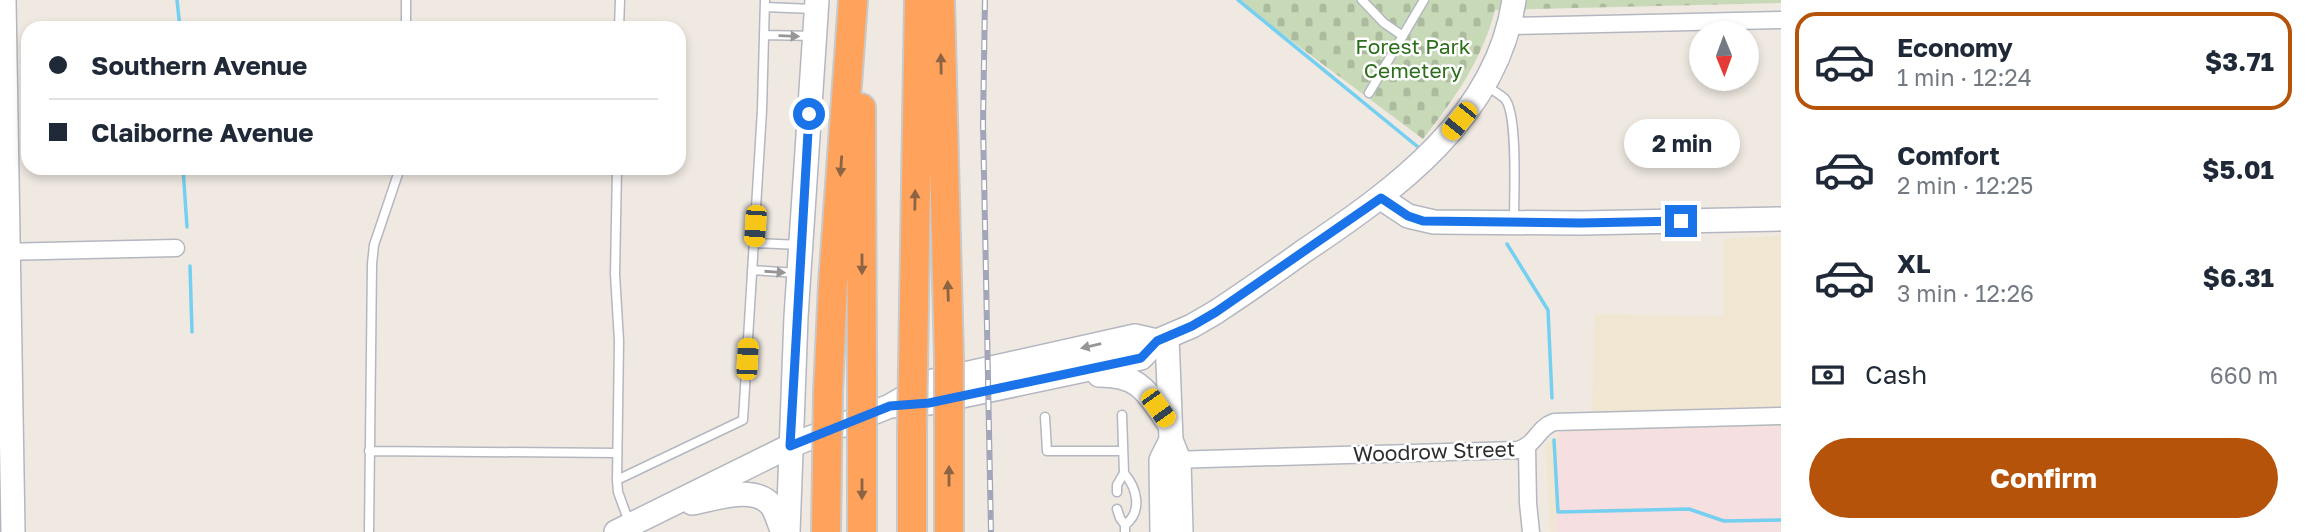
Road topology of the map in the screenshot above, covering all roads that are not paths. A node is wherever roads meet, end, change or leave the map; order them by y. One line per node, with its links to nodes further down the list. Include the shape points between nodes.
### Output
1 (406, 0): 14 (lane)
2 (620, 0): 15 (lane)
3 (853, 0): 57 (highway, one-way to 57, bridge, via 833,284)
4 (862, 0): 58 (highway, one-way to 58, bridge)
5 (919, 0): 59 (highway, one-way to 5, bridge)
6 (940, 0): 60 (highway, one-way to 6, bridge, via 950,359)
7 (1362, 0): 19 (lane)
8 (1424, 0): 19 (lane)
9 (1514, 0): 16 (street)
10 (765, 4): 11 (lane); 17 (lane)
11 (816, 5): 18 (street)
12 (3, 15): 30 (street)
13 (1781, 20): 16 (street)
14 (406, 21)
15 (619, 21)
16 (1509, 26): 20 (street)
17 (764, 35): 18 (lane, one-way to 18); 27 (lane)
18 (814, 36): 28 (street)
19 (1403, 36): 21 (lane)
20 (1484, 84): 24 (street, via 1432,153); 26 (lane, via 1505,99 1510,110)
21 (1369, 93)
22 (398, 175): 43 (lane, via 374,246)
23 (617, 175): 44 (lane)
24 (1381, 198): 26 (street, via 1423,221); 33 (street, via 1216,312)
25 (1781, 219): 26 (street)
26 (1514, 222)
27 (754, 243): 28 (lane); 31 (lane)
28 (800, 245): 32 (street)
29 (176, 248): 30 (street)
30 (4, 252): 47 (street)
31 (752, 270): 32 (lane, one-way to 32); 46 (lane, via 743,420)
32 (798, 273): 39 (street)
33 (1162, 339): 34 (street, via 1141,358); 35 (street, one-way to 35, via 1135,336 933,381); 40 (street)
34 (1068, 374): 35 (street, via 929,403); 40 (street, via 1133,380 1146,392)
35 (890, 406): 39 (street)
36 (1122, 415): 42 (lane)
37 (1045, 416): 42 (lane, via 1047,451)
38 (1781, 416): 41 (street, Woodrow Street, via 1554,422 1543,427)
39 (790, 446): 49 (street); 56 (street)
40 (1170, 446): 41 (street, Woodrow Street); 61 (street); 62 (street)
41 (1527, 447): 63 (street)
42 (1123, 450): 45 (lane)
43 (369, 451): 44 (lane); 54 (lane)
44 (617, 453): 46 (lane)
45 (1124, 473): 48 (lane); 52 (lane, via 1136,493 1136,510)
46 (617, 481): 51 (lane)
47 (6, 483): 53 (street)
48 (1117, 492)
49 (668, 506): 51 (street); 55 (street, via 760,496 772,507)
50 (1117, 509): 52 (lane)
51 (623, 529)
52 (1125, 529)
53 (13, 532)
54 (369, 532)
55 (783, 532)
56 (788, 532)
57 (826, 532)
58 (862, 532)
59 (912, 532)
60 (949, 532)
61 (1162, 532)
62 (1181, 532)
63 (1531, 532)

